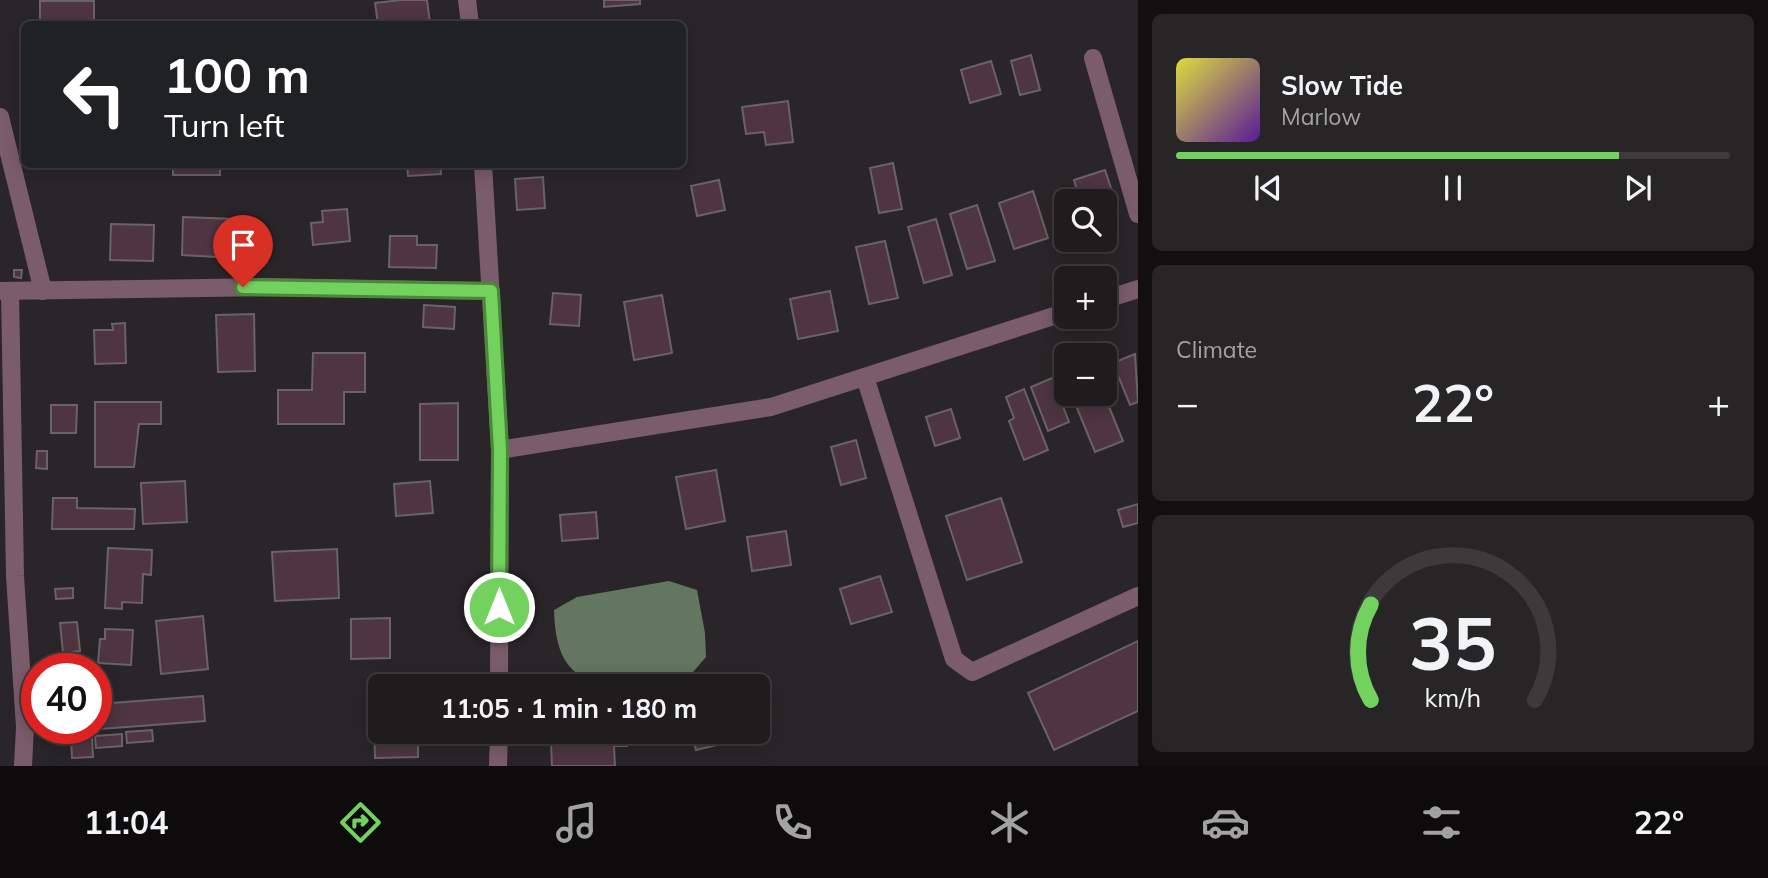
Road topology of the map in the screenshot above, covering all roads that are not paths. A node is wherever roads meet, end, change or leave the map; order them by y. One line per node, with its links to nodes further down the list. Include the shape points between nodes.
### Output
1 (467, 0): 2 (street)
2 (470, 21)
3 (1093, 58): 6 (street)
4 (0, 117): 9 (street)
5 (483, 168): 10 (street)
6 (1138, 214)
7 (1138, 289): 11 (street)
8 (5, 291): 9 (street); 18 (street)
9 (43, 291): 10 (street, via 267,286)
10 (491, 291): 14 (street)
11 (1117, 296)
12 (1054, 316): 13 (street)
13 (865, 377): 14 (street, via 771,407); 15 (street, via 954,659 972,673)
14 (500, 450): 16 (street)
15 (1138, 596)
16 (499, 674)
17 (499, 744): 19 (street)
18 (23, 766)
19 (498, 766)

